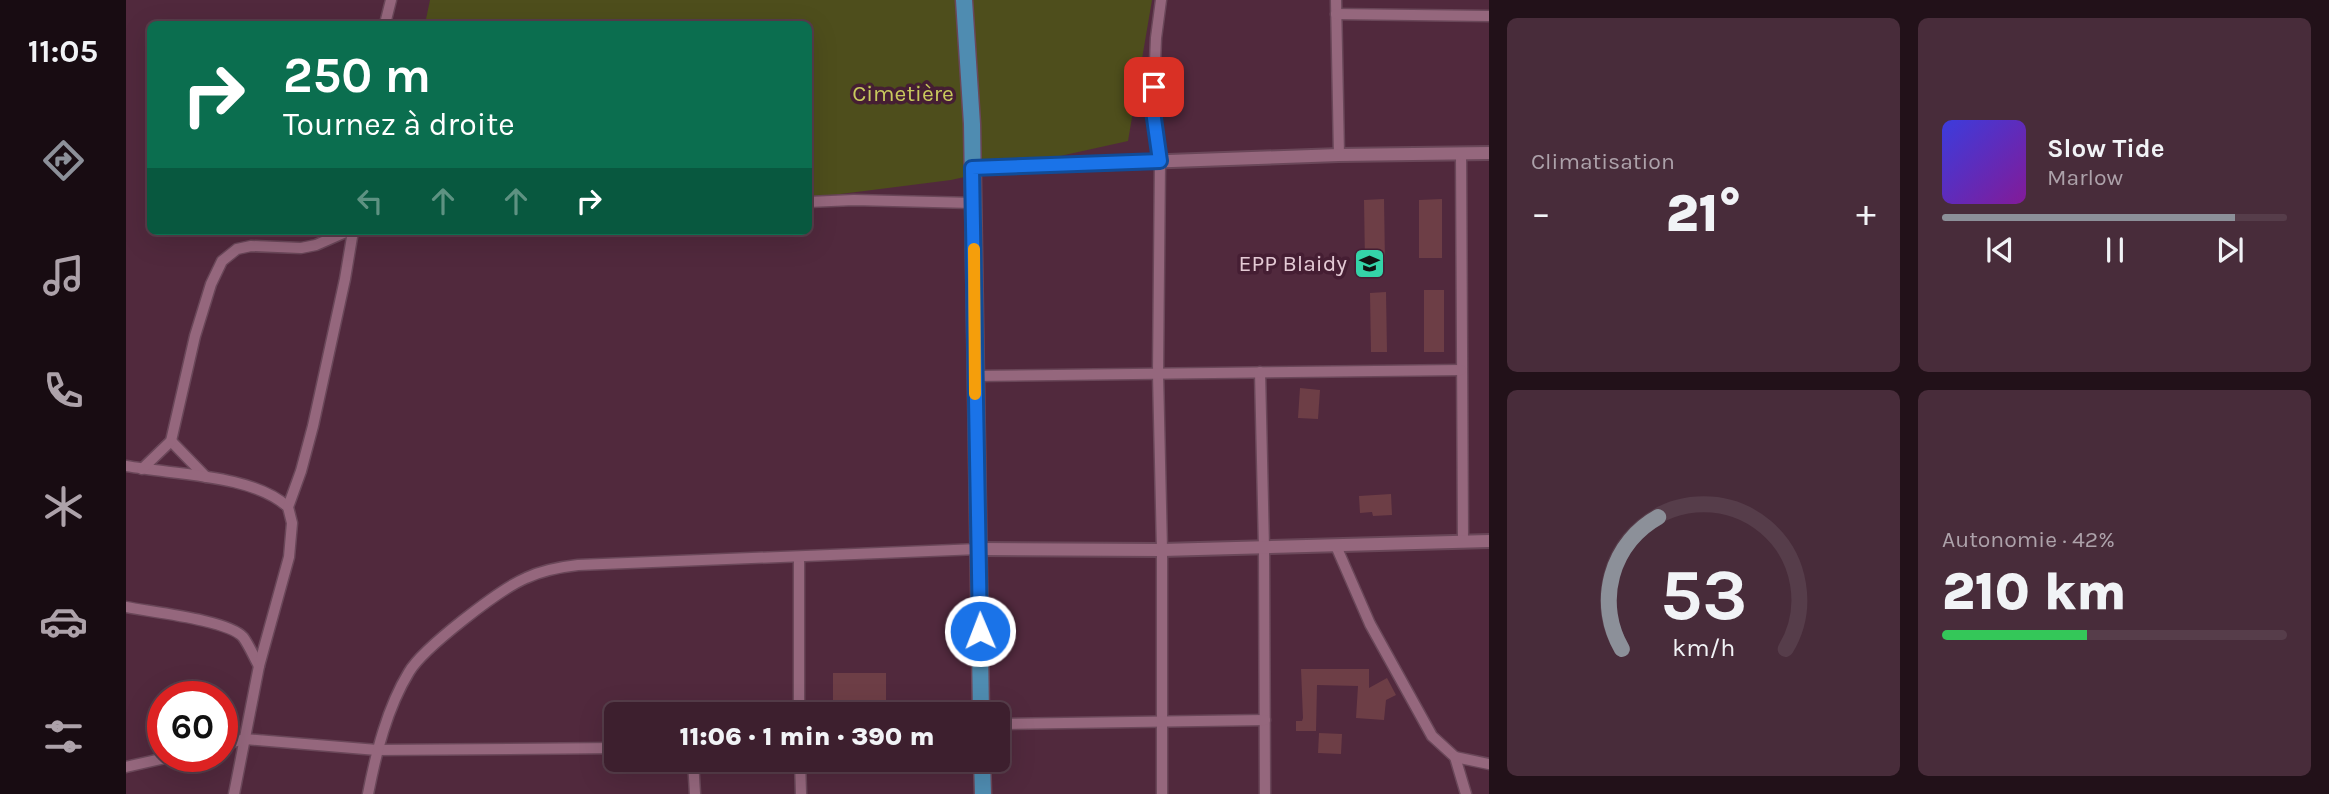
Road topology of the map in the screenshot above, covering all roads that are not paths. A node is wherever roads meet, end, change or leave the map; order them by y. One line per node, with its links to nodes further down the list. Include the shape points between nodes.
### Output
1 (391, 0): 7 (street)
2 (964, 0): 12 (main road)
3 (1161, 0): 11 (street, via 1153,111)
4 (1336, 0): 5 (street)
5 (1336, 14): 6 (street); 10 (street)
6 (1489, 16)
7 (386, 21)
8 (1461, 153): 9 (street); 10 (street); 17 (street)
9 (1489, 153)
10 (1339, 155): 11 (street)
11 (1160, 161): 12 (street); 19 (street)
12 (972, 168): 14 (main road)
13 (812, 202): 14 (street)
14 (974, 203): 20 (main road)
15 (340, 235): 21 (street, via 301,248 244,247 231,251 222,261 195,336)
16 (350, 235): 25 (street, via 345,279 313,426)
17 (1461, 370): 18 (street); 26 (street)
18 (1259, 372): 19 (street); 29 (street)
19 (1158, 374): 20 (street); 31 (street)
20 (975, 376): 30 (main road)
21 (171, 441): 23 (street); 24 (street)
22 (126, 466): 23 (street)
23 (142, 469): 24 (street)
24 (206, 477): 25 (street, via 259,489)
25 (289, 507): 34 (street, via 289,558)
26 (1463, 541): 27 (street); 28 (street)
27 (1489, 541)
28 (1336, 546): 29 (street); 44 (street, via 1370,624 1432,736)
29 (1264, 548): 31 (street); 37 (street)
30 (979, 549): 31 (street); 32 (street); 36 (main road)
31 (1162, 550): 38 (street)
32 (799, 557): 35 (street); 43 (street, via 578,565 524,579 499,593 414,663)
33 (126, 607): 34 (street, via 234,631 243,637)
34 (259, 666): 40 (street)
35 (799, 702)
36 (981, 702)
37 (1265, 720): 38 (street); 57 (street)
38 (1162, 722): 39 (street); 56 (street)
39 (1010, 724)
40 (245, 739): 41 (street); 43 (street); 51 (street)
41 (238, 741)
42 (604, 748): 43 (street)
43 (377, 750): 52 (street)
44 (1455, 757): 46 (street); 58 (street)
45 (147, 762): 47 (street)
46 (1489, 764)
47 (126, 767)
48 (694, 772): 53 (street)
49 (800, 772): 54 (street)
50 (982, 772): 55 (main road)
51 (234, 794)
52 (368, 794)
53 (695, 794)
54 (801, 794)
55 (983, 794)
56 (1162, 794)
57 (1265, 794)
58 (1466, 794)

